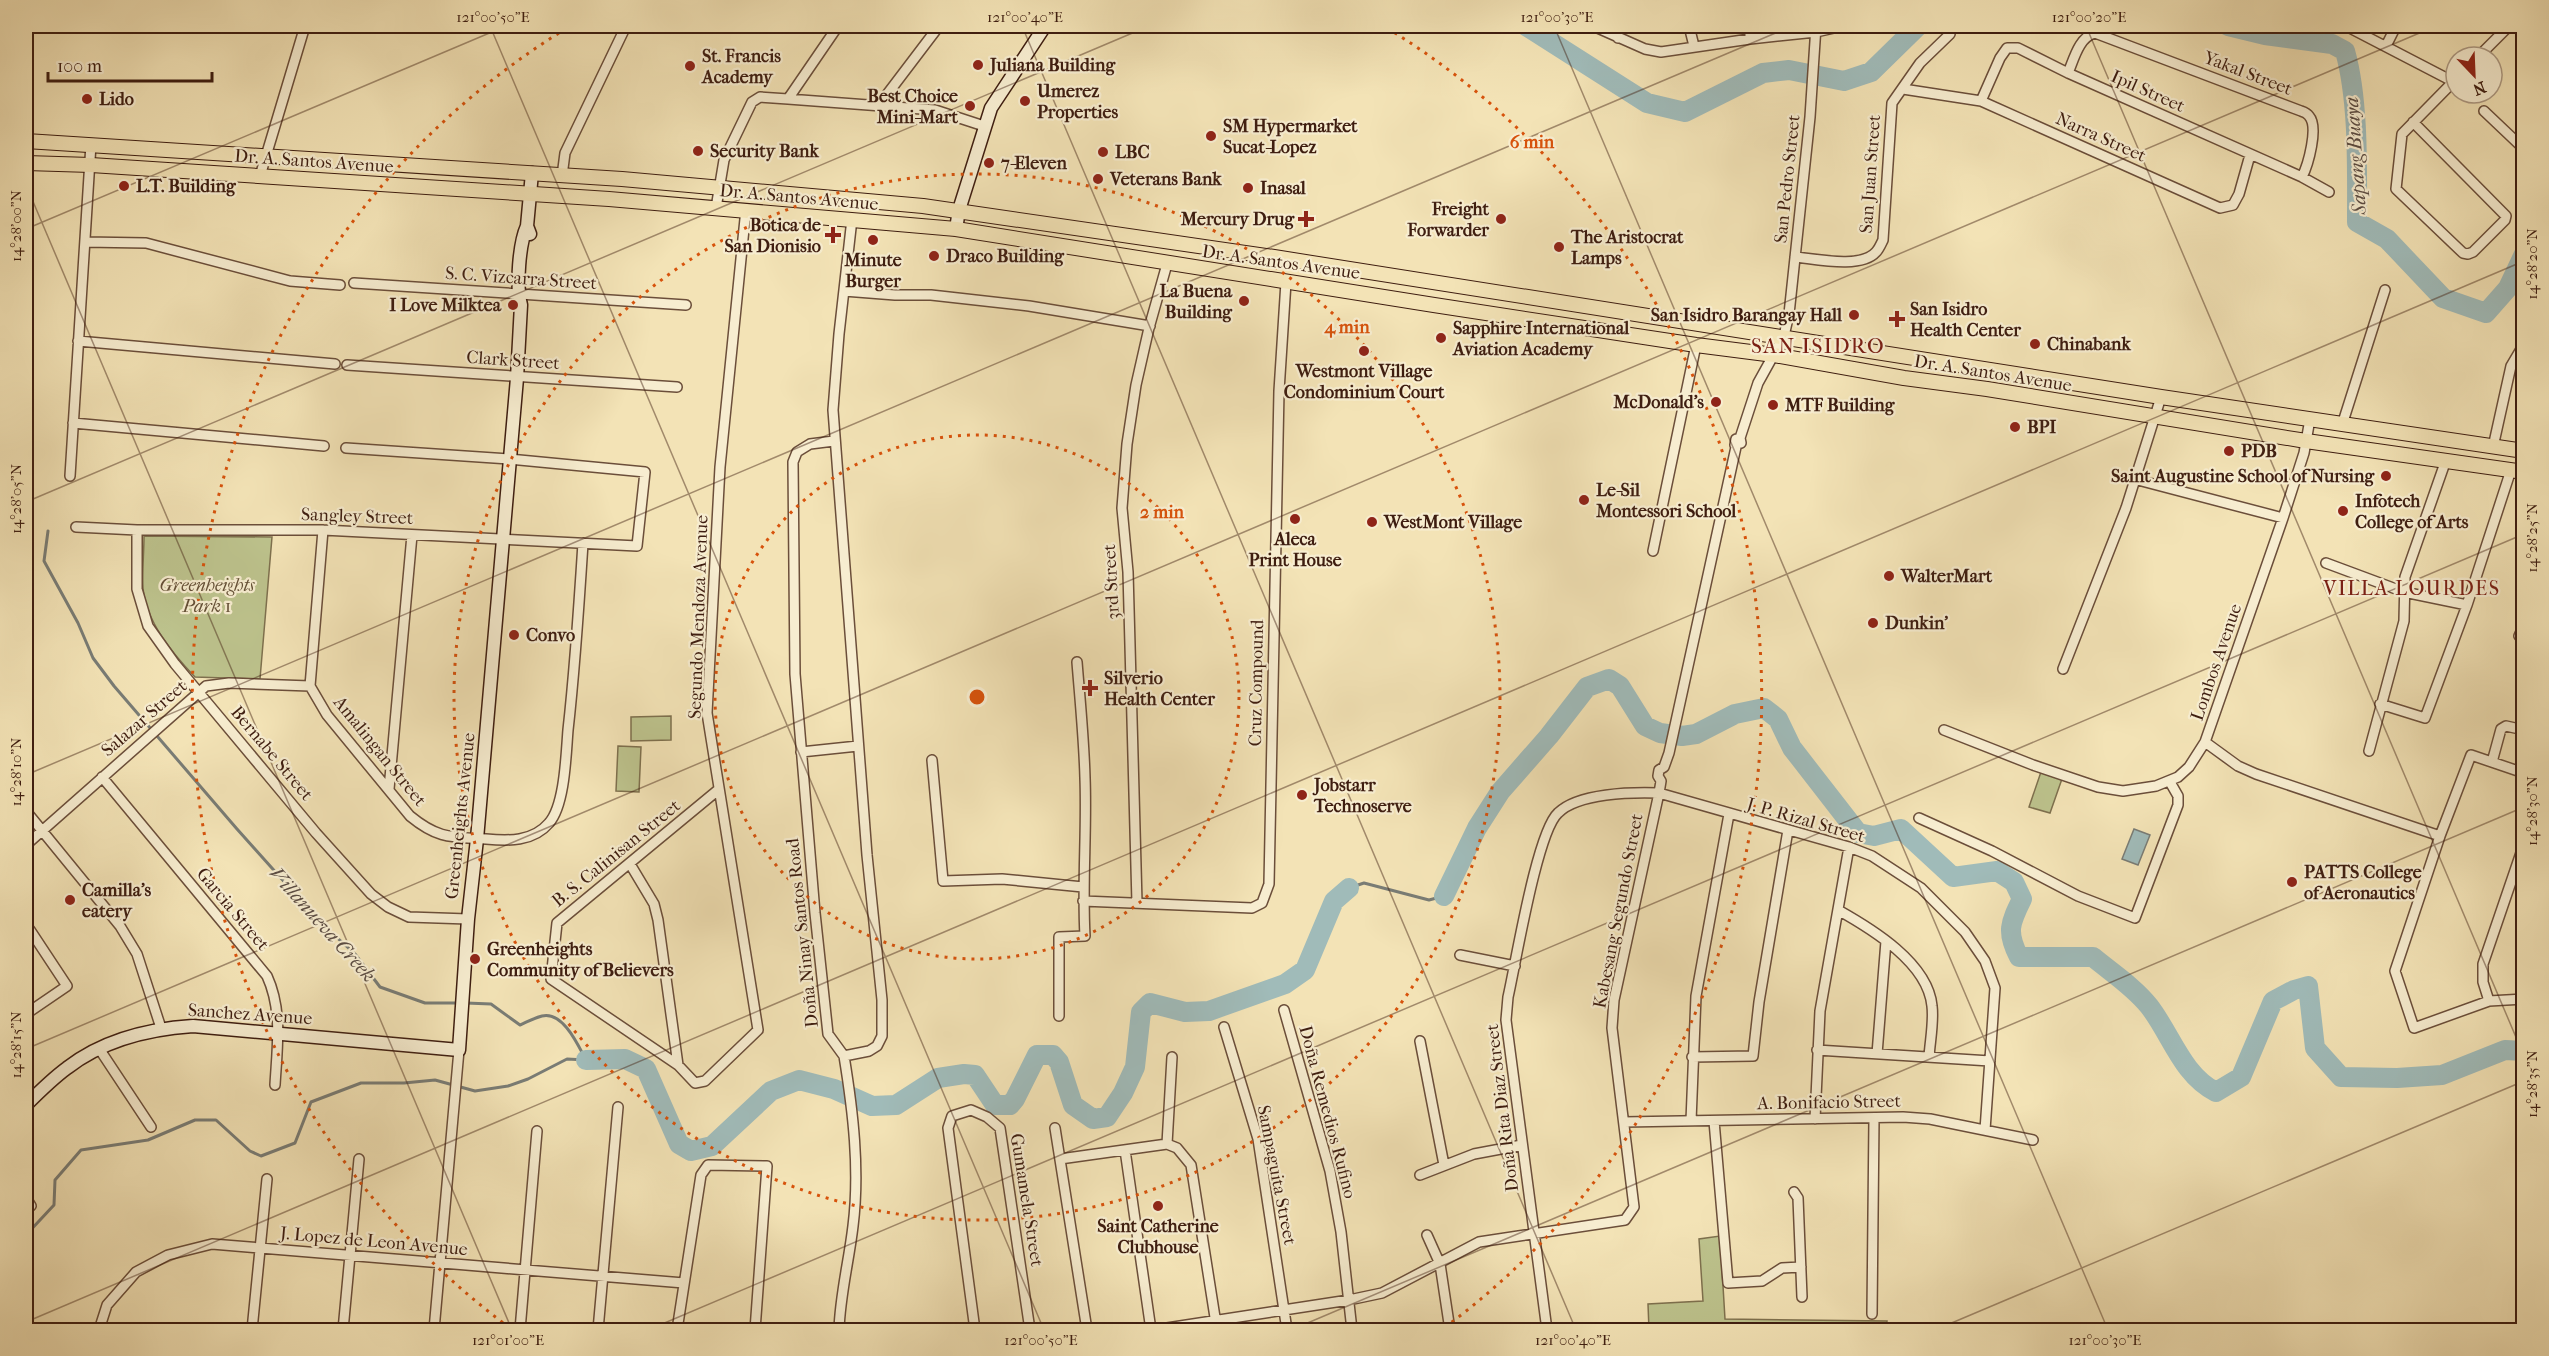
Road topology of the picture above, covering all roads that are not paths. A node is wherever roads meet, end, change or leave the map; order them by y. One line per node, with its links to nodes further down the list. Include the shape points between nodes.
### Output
1 (305, 26): 34 (street)
2 (626, 26): 40 (street, via 565,153)
3 (837, 26): 25 (street)
4 (939, 26): 27 (street)
5 (1045, 26): 30 (street, via 1004,85)
6 (1593, 26): 16 (street)
7 (1618, 26): 16 (street)
8 (1689, 26): 19 (street)
9 (1750, 26): 17 (street)
10 (1843, 26): 14 (street)
11 (2346, 26): 20 (street)
12 (2396, 26): 20 (street)
13 (2509, 26): 18 (street)
14 (1816, 29): 17 (street); 52 (street, San Pedro Street)
15 (1950, 34): 23 (street, San Juan Street, via 1920,63)
16 (1618, 38): 19 (street, via 1661,52)
17 (1750, 39): 19 (street)
18 (2490, 45)
19 (1694, 46)
20 (2386, 46): 22 (street)
21 (2068, 73): 26 (street, Ipil Street, via 2018,48 2007,48); 35 (street, Ipil Street); 41 (street, Yakal Street, via 2082,40 2095,33 2301,111 2310,116 2313,126 2309,162)
22 (2444, 75)
23 (1903, 89): 26 (street, Narra Street); 52 (street, San Juan Street, via 1892,103 1883,240 1875,254 1845,262)
24 (2444, 92): 29 (street)
25 (788, 99): 27 (street); 42 (street, via 760,97 752,102 727,152)
26 (1981, 101): 35 (street, Narra Street, via 2220,208 2233,205)
27 (879, 105): 30 (street, via 935,110)
28 (2484, 111): 33 (street)
29 (2413, 122): 29 (street, via 2506,216 2473,252 2463,253 2396,189 2402,134)
30 (984, 126): 47 (street)
31 (26, 141): 32 (main road, Dr. A. Santos Avenue)
32 (91, 144): 34 (main road, Dr. A. Santos Avenue); 37 (street)
33 (2523, 149)
34 (266, 155): 38 (main road, Dr. A. Santos Avenue); 39 (street)
35 (2250, 155): 41 (street, Ipil Street)
36 (26, 163): 37 (main road, Dr. A. Santos Avenue)
37 (91, 165): 39 (main road, Dr. A. Santos Avenue); 50 (street)
38 (532, 173): 40 (main road, Dr. A. Santos Avenue); 44 (street, Greenheights Avenue)
39 (260, 176): 44 (main road, Dr. A. Santos Avenue)
40 (562, 176): 42 (main road, Dr. A. Santos Avenue)
41 (2302, 177): 43 (street, Ipil Street)
42 (719, 187): 45 (street); 47 (main road, Dr. A. Santos Avenue)
43 (2329, 192)
44 (531, 194): 45 (main road, Dr. A. Santos Avenue); 60 (street, Greenheights Avenue, via 527,226 531,237)
45 (716, 208): 46 (main road, Dr. A. Santos Avenue)
46 (746, 209): 48 (main road, Dr. A. Santos Avenue); 118 (street, Segundo Mendoza Avenue, via 720,467 708,713)
47 (959, 210): 49 (street); 51 (main road, Dr. A. Santos Avenue)
48 (852, 219): 49 (main road, Dr. A. Santos Avenue); 59 (street)
49 (956, 228): 53 (main road, Dr. A. Santos Avenue)
50 (85, 242): 57 (street, via 146,243 290,281); 64 (street)
51 (1274, 257): 54 (main road); 63 (main road, Dr. A. Santos Avenue)
52 (1795, 257): 63 (street, San Pedro Street)
53 (1167, 264): 54 (main road, Dr. A. Santos Avenue); 62 (street, 3rd Street)
54 (1271, 278): 55 (main road, Dr. A. Santos Avenue)
55 (1286, 282): 66 (main road, Dr. A. Santos Avenue); 133 (street, Cruz Compound, via 1279,391 1269,884 1262,903 1252,908)
56 (354, 283): 60 (street, S. C. Vizcarra Street)
57 (340, 285)
58 (2385, 290): 76 (street)
59 (844, 291): 62 (street, via 931,295 1029,306); 77 (street, via 833,410)
60 (522, 298): 61 (street, S. C. Vizcarra Street); 70 (street, Greenheights Avenue)
61 (686, 305)
62 (1150, 326): 133 (street, 3rd Street, via 1126,444 1122,508 1128,572)
63 (1784, 336): 67 (street, Kabesang Segundo Street); 72 (main road, Dr. A. Santos Avenue)
64 (78, 341): 68 (street); 75 (street)
65 (2523, 344): 80 (street, via 2511,366)
66 (1696, 345): 67 (main road, Dr. A. Santos Avenue); 95 (street)
67 (1774, 355): 73 (main road, Dr. A. Santos Avenue); 119 (street, Kabesang Segundo Street, via 1758,383 1738,442 1669,753 1659,770)
68 (335, 364)
69 (347, 365): 70 (street, Clark Street)
70 (517, 378): 71 (street, Clark Street); 83 (street, Greenheights Avenue)
71 (677, 387)
72 (2161, 397): 73 (street); 74 (main road, Dr. A. Santos Avenue)
73 (2156, 417): 78 (main road, Dr. A. Santos Avenue); 87 (street)
74 (2310, 419): 76 (main road, Dr. A. Santos Avenue); 78 (street, Lombos Avenue)
75 (73, 423): 79 (street); 86 (street)
76 (2342, 424): 80 (main road, Dr. A. Santos Avenue)
77 (834, 441): 109 (street); 111 (street, Doña Ninay Santos Road, via 810,444 797,452 794,462 795,674)
78 (2306, 441): 84 (main road, Dr. A. Santos Avenue); 88 (street, Lombos Avenue)
79 (324, 446)
80 (2493, 447): 82 (main road, Dr. A. Santos Avenue)
81 (346, 448): 83 (street)
82 (2523, 451)
83 (509, 459): 93 (street, Greenheights Avenue); 94 (street, Sangley Street, via 645,472 637,546)
84 (2446, 460): 85 (main road, Dr. A. Santos Avenue); 97 (street, via 2405,578)
85 (2517, 471): 98 (street)
86 (70, 476)
87 (2134, 479): 88 (street); 102 (street)
88 (2283, 518): 108 (street, Lombos Avenue)
89 (76, 527): 90 (street, Sangley Street)
90 (137, 530): 91 (street, Sangley Street); 104 (street, Bernabe Street, via 137,590 141,608 148,626)
91 (323, 530): 92 (street, Sangley Street); 103 (street)
92 (412, 535): 93 (street, Sangley Street); 117 (street)
93 (503, 539): 94 (street, Sangley Street); 126 (street, Greenheights Avenue)
94 (583, 543): 126 (street, Amalingan Street, via 562,791 550,822 536,834 516,841)
95 (1653, 551)
96 (2326, 563): 97 (street)
97 (2404, 592): 98 (street); 105 (street, via 2404,621)
98 (2467, 605): 105 (street, via 2425,718)
99 (2523, 625): 100 (street)
100 (2519, 636)
101 (1077, 662): 131 (street, via 1085,778)
102 (2063, 669)
103 (310, 686): 104 (street, Salazar Street, via 229,682 210,685); 117 (street, Amalingan Street, via 327,715)
104 (199, 692): 115 (street, Salazar Street); 135 (street, Bernabe Street, via 371,894 409,917)
105 (2380, 704): 110 (street)
106 (1944, 730): 116 (street, via 2098,787 2123,791)
107 (2523, 730): 113 (street, via 2506,726 2501,729)
108 (2205, 742): 116 (street, via 2189,767); 125 (street, Lombos Avenue, via 2256,774)
109 (858, 746): 111 (street); 153 (street, via 882,1036 870,1051)
110 (2368, 751)
111 (801, 752): 153 (street, Doña Ninay Santos Road, via 828,1034)
112 (932, 760): 131 (street, via 943,881 1002,879)
113 (2492, 762): 114 (street); 125 (street, via 2471,755)
114 (2523, 773)
115 (102, 777): 124 (street, Salazar Street); 147 (street, Garcia Street, via 267,976 276,995)
116 (2170, 782): 122 (street, via 2178,804 2135,918 2078,896)
117 (389, 789): 126 (street, Amalingan Street, via 410,816 438,836)
118 (718, 790): 130 (street, B. S. Calinisan Street); 158 (street, Segundo Mendoza Avenue, via 758,1030 705,1081 694,1083)
119 (1659, 793): 121 (street, J. P. Rizal Street); 139 (street, Doña Rita Diaz Street, via 1633,792 1595,798 1558,812 1543,837); 166 (street, Kabesang Segundo Street, via 1614,1000 1613,1047)
120 (26, 811): 124 (street)
121 (1729, 814): 123 (street, J. P. Rizal Street); 155 (street, via 1696,996)
122 (1919, 818)
123 (1788, 830): 129 (street, J. P. Rizal Street); 155 (street, via 1753,1056)
124 (41, 832): 128 (street, Salazar Street); 145 (street, via 120,926 137,954)
125 (2440, 836): 141 (street, via 2395,971 2414,1028)
126 (477, 839): 135 (street, Greenheights Avenue)
127 (2523, 844): 141 (street, via 2483,964)
128 (26, 845)
129 (1849, 847): 134 (street); 157 (street, J. P. Rizal Street, via 1872,856 1921,888 1965,932 1985,961 1995,988)
130 (630, 864): 158 (street, via 654,904 658,920); 158 (street, B. S. Calinisan Street, via 557,923 551,979)
131 (1083, 887): 132 (street)
132 (1083, 901): 133 (street, Cruz Compound); 144 (street, via 1085,936 1059,937)
133 (1137, 903)
134 (1838, 910): 137 (street); 151 (street)
135 (468, 919): 150 (street, Greenheights Avenue)
136 (26, 934): 143 (street, via 30,930 67,986)
137 (1886, 941): 152 (street); 156 (street, via 1926,983 1932,1006)
138 (1460, 955): 139 (street)
139 (1515, 966): 173 (street, Doña Rita Diaz Street, via 1506,1020)
140 (2523, 999): 141 (street)
141 (2489, 1001)
142 (1284, 1010): 192 (street, Doña Remedios Rufino, via 1330,1170)
143 (26, 1014)
144 (1059, 1016)
145 (161, 1028): 147 (street, Sanchez Avenue, via 192,1026); 149 (street, Sanchez Avenue, via 127,1036)
146 (1224, 1028): 193 (street, Sampaguita Street, via 1258,1139)
147 (278, 1034): 150 (street, Sanchez Avenue); 159 (street, Garcia Street)
148 (1420, 1041): 177 (street)
149 (100, 1050): 160 (street, Sanchez Avenue, via 66,1068); 167 (street)
150 (459, 1050): 185 (street, Greenheights Avenue)
151 (1817, 1050): 152 (street); 163 (street)
152 (1877, 1054): 156 (street)
153 (844, 1056): 204 (street, via 852,1100 853,1224)
154 (1172, 1057): 172 (street)
155 (1692, 1057): 164 (street)
156 (1929, 1057): 157 (street)
157 (1990, 1061): 169 (street, J. P. Rizal Street)
158 (678, 1065)
159 (275, 1085)
160 (26, 1105)
161 (618, 1107): 189 (street)
162 (1874, 1118): 163 (street, A. Bonifacio Street); 169 (street, A. Bonifacio Street, via 1930,1119); 194 (street)
163 (1815, 1119): 165 (street, A. Bonifacio Street)
164 (1691, 1121): 165 (street, A. Bonifacio Street); 166 (street, A. Bonifacio Street)
165 (1714, 1121): 187 (street, via 1728,1283 1762,1281 1782,1268)
166 (1624, 1122): 181 (street, Kabesang Segundo Street, via 1634,1207 1631,1215 1625,1220)
167 (151, 1127)
168 (1055, 1128): 176 (street)
169 (1985, 1130): 171 (street, A. Bonifacio Street)
170 (537, 1131): 188 (street)
171 (2033, 1140)
172 (1167, 1144): 174 (street); 195 (street, via 1177,1148 1191,1165)
173 (1522, 1145): 177 (street, via 1474,1154); 181 (street, Doña Rita Diaz Street)
174 (1125, 1150): 176 (street); 208 (street)
175 (359, 1159): 184 (street)
176 (1060, 1159): 207 (street)
177 (1444, 1165): 178 (street)
178 (1420, 1175)
179 (267, 1179): 183 (street)
180 (1794, 1192): 187 (street, via 1798,1198)
181 (1534, 1234): 186 (street, Kabesang Segundo Street, via 1479,1242); 212 (street, Doña Rita Diaz Street)
182 (1427, 1235): 186 (street)
183 (259, 1247): 184 (street, J. Lopez de Leon Avenue); 196 (street, J. Lopez de Leon Avenue, via 212,1244 168,1255 136,1272 106,1305); 197 (street)
184 (349, 1256): 185 (street, J. Lopez de Leon Avenue); 198 (street)
185 (440, 1263): 188 (street, J. Lopez de Leon Avenue); 199 (street, Greenheights Avenue)
186 (1440, 1264): 192 (street, via 1382,1293); 211 (street)
187 (1801, 1267): 191 (street)
188 (525, 1271): 189 (street, J. Lopez de Leon Avenue); 200 (street)
189 (603, 1276): 190 (street, J. Lopez de Leon Avenue); 201 (street)
190 (684, 1283): 202 (street); 203 (street, via 700,1175 708,1165 767,1166)
191 (1802, 1297)
192 (1349, 1300): 193 (street); 210 (street, Doña Remedios Rufino)
193 (1284, 1310): 195 (street, via 1236,1317); 209 (street, Sampaguita Street)
194 (1872, 1314)
195 (1217, 1325): 208 (street)
196 (99, 1330)
197 (252, 1330)
198 (343, 1330)
199 (434, 1330)
200 (520, 1330)
201 (598, 1330)
202 (677, 1330)
203 (755, 1330)
204 (839, 1330)
205 (975, 1330): 206 (street, Gumamela Street, via 948,1128 952,1116 971,1110 1000,1128)
206 (1030, 1330)
207 (1087, 1330)
208 (1152, 1330)
209 (1287, 1330)
210 (1352, 1330)
211 (1450, 1330)
212 (1547, 1330)

